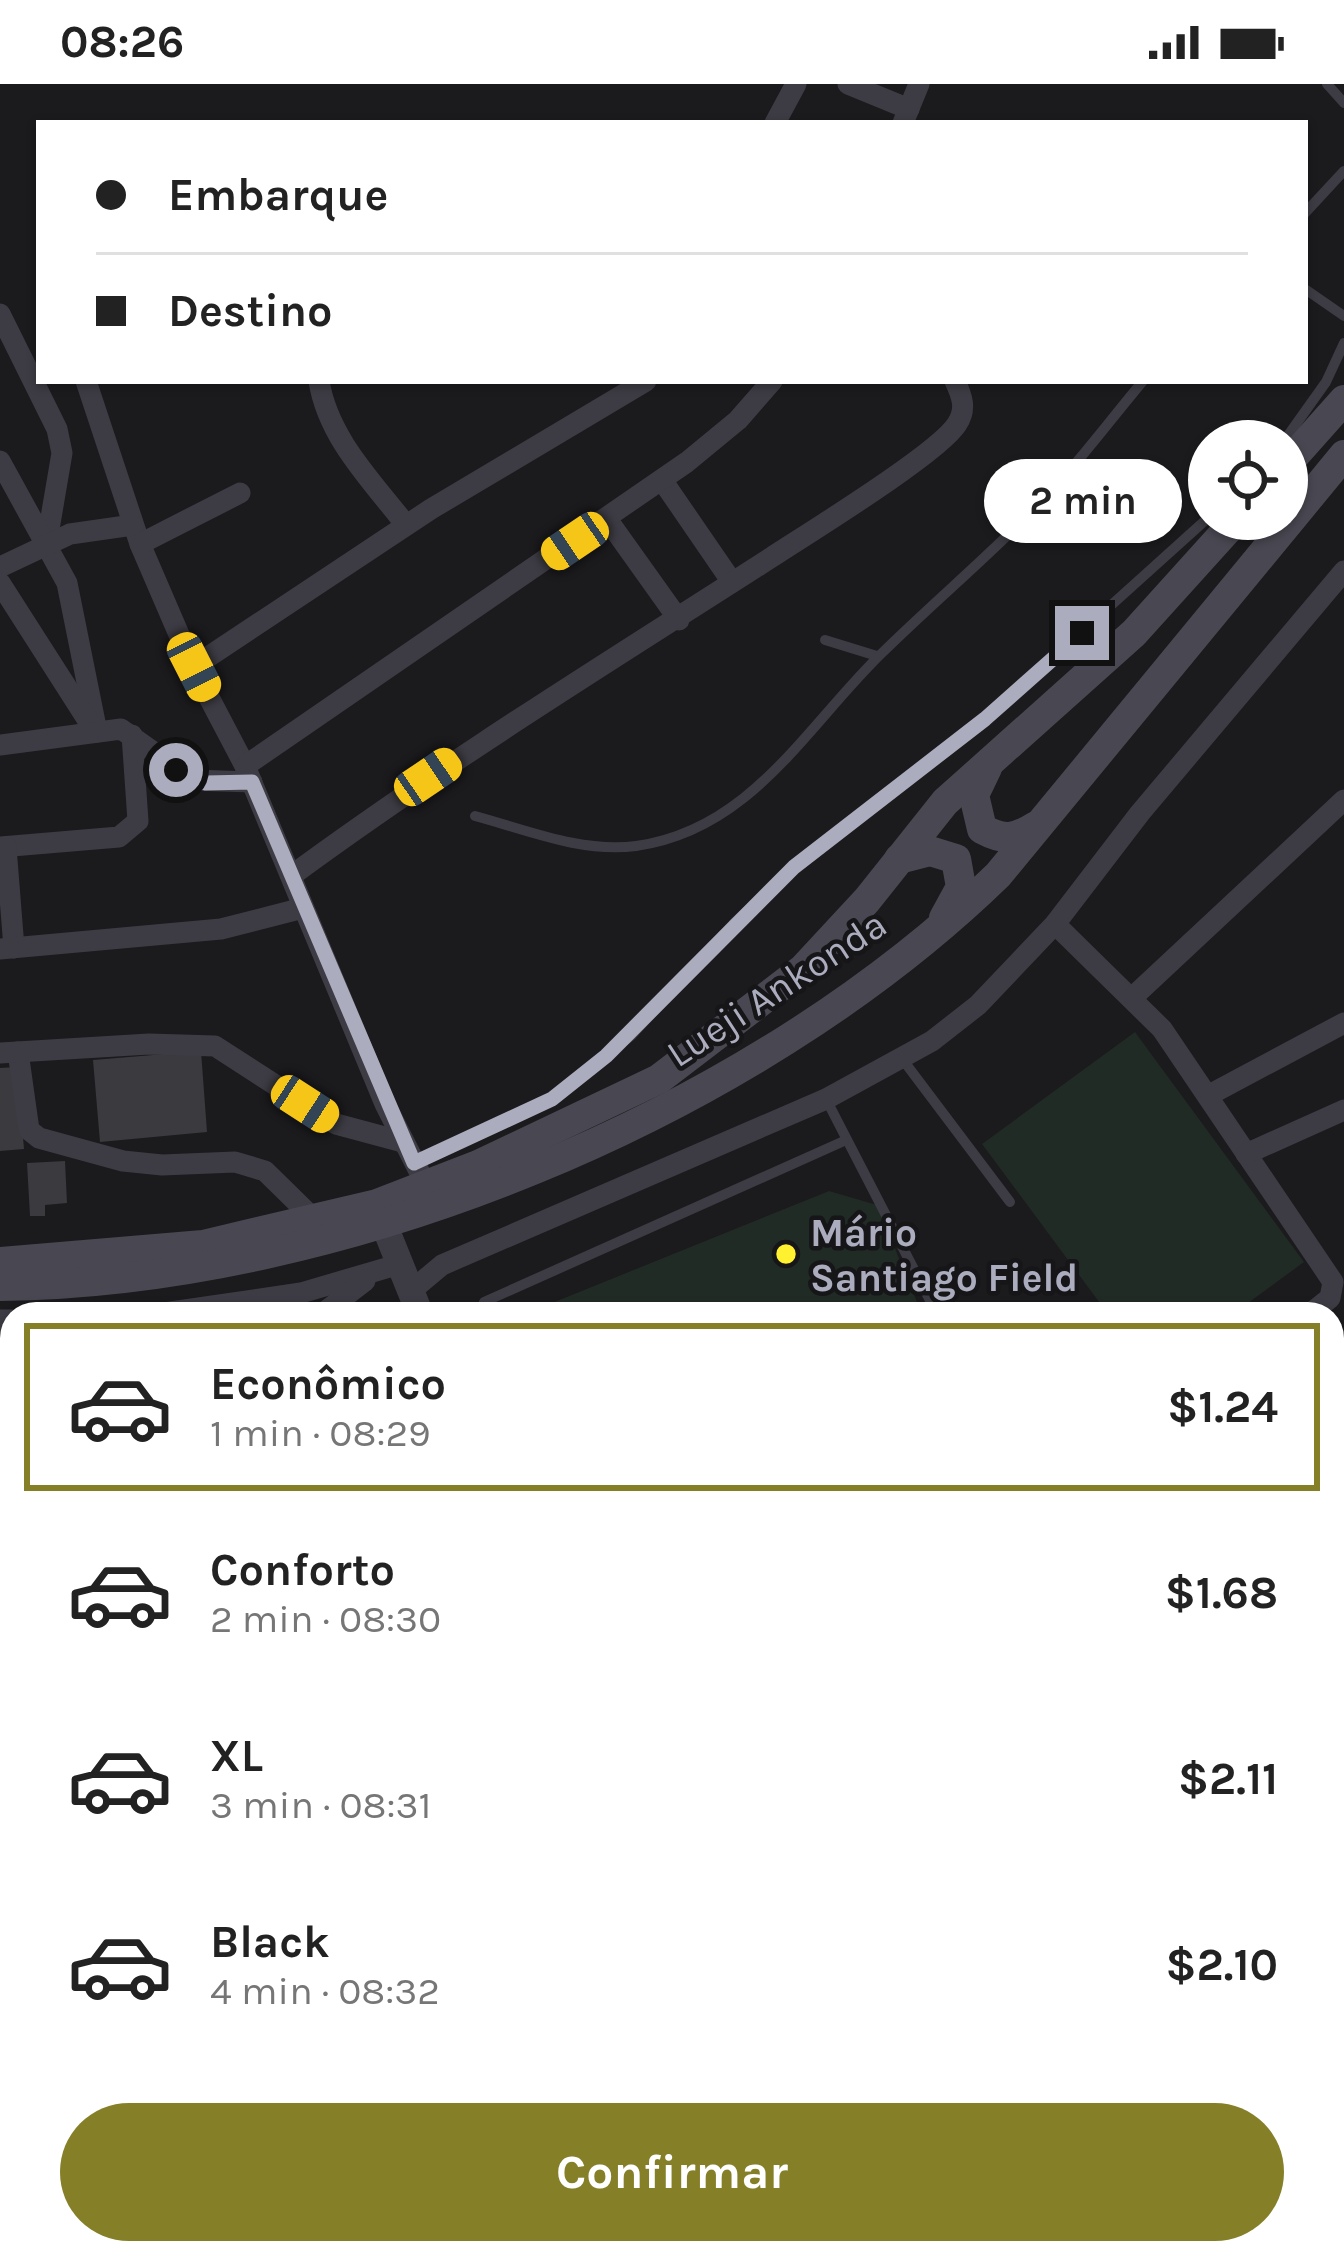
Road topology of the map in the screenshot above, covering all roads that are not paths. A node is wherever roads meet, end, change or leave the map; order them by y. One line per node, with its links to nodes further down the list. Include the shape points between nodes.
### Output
1 (796, 84): 7 (street)
2 (848, 84): 6 (street)
3 (919, 84): 6 (street)
4 (1327, 84): 5 (lane)
5 (1344, 103)
6 (906, 116)
7 (777, 120)
8 (1344, 171): 9 (lane)
9 (1308, 211)
10 (1308, 291): 12 (lane)
11 (0, 314): 32 (street, via 62,453)
12 (1344, 316)
13 (1344, 343): 21 (lane)
14 (87, 384): 29 (street)
15 (319, 384): 28 (street, via 340,439)
16 (641, 384): 28 (street)
17 (769, 384): 25 (street, via 737,421)
18 (956, 384): 35 (street, via 964,408 956,427)
19 (1140, 384): 39 (lane, via 1048,494)
20 (1344, 400): 22 (main road)
21 (1299, 420)
22 (1308, 440)
23 (1344, 455): 48 (main road, Lueji Ankonda)
24 (0, 461): 32 (street)
25 (662, 480): 27 (street); 35 (street)
26 (240, 493): 29 (street)
27 (607, 519): 37 (street); 45 (street)
28 (406, 525): 40 (street)
29 (137, 535): 32 (street); 40 (street)
30 (1188, 536): 66 (lane, via 985,719 794,867 632,1035 552,1099)
31 (1219, 540): 44 (main road, via 1134,633)
32 (47, 541): 33 (street); 41 (street, via 67,583)
33 (0, 567)
34 (1344, 571): 53 (street)
35 (732, 582): 37 (street)
36 (0, 583): 41 (street)
37 (679, 620): 51 (street, via 492,735)
38 (824, 640): 39 (lane)
39 (878, 656): 47 (lane, via 761,786 673,835 638,846 586,847)
40 (194, 667): 45 (street)
41 (97, 732): 42 (street); 43 (street)
42 (132, 735): 45 (street, via 193,779); 49 (street, via 138,821 119,837)
43 (0, 745)
44 (990, 763): 48 (main road, via 974,795 982,829 1017,838); 50 (main road)
45 (249, 774): 51 (street)
46 (1344, 800): 56 (street)
47 (475, 816)
48 (1045, 821): 54 (main road, Lueji Ankonda)
49 (3, 847): 55 (street)
50 (899, 859): 54 (main road, via 944,851 956,859 961,886); 66 (main road, via 803,969 659,1079)
51 (291, 876): 52 (street)
52 (303, 908): 55 (street, via 221,928); 64 (street)
53 (1055, 924): 56 (street); 59 (street, via 978,1005)
54 (939, 928): 69 (main road, Lueji Ankonda, via 745,1062 594,1144)
55 (7, 948)
56 (1134, 996): 60 (street)
57 (1344, 1023): 60 (street)
58 (9, 1052): 64 (street, via 215,1046 336,1124); 68 (street, via 38,1138 162,1166 235,1162 266,1172)
59 (903, 1060): 61 (street); 67 (lane)
60 (1211, 1094): 65 (street)
61 (826, 1100): 63 (lane); 78 (street, via 442,1265)
62 (1344, 1110): 65 (street)
63 (844, 1141): 79 (lane); 80 (lane)
64 (403, 1142): 66 (street)
65 (1246, 1154): 72 (street)
66 (420, 1174): 68 (main road)
67 (1010, 1202)
68 (315, 1220): 70 (main road, via 203,1245)
69 (385, 1227): 71 (street); 74 (main road, Lueji Ankonda, via 158,1272)
70 (0, 1262)
71 (400, 1264): 73 (street); 77 (street)
72 (1335, 1264): 81 (street, via 1333,1294)
73 (372, 1276): 75 (street); 76 (street)
74 (0, 1286)
75 (240, 1302)
76 (338, 1302)
77 (415, 1302)
78 (416, 1302)
79 (484, 1302)
80 (931, 1302)
81 (1324, 1302)

